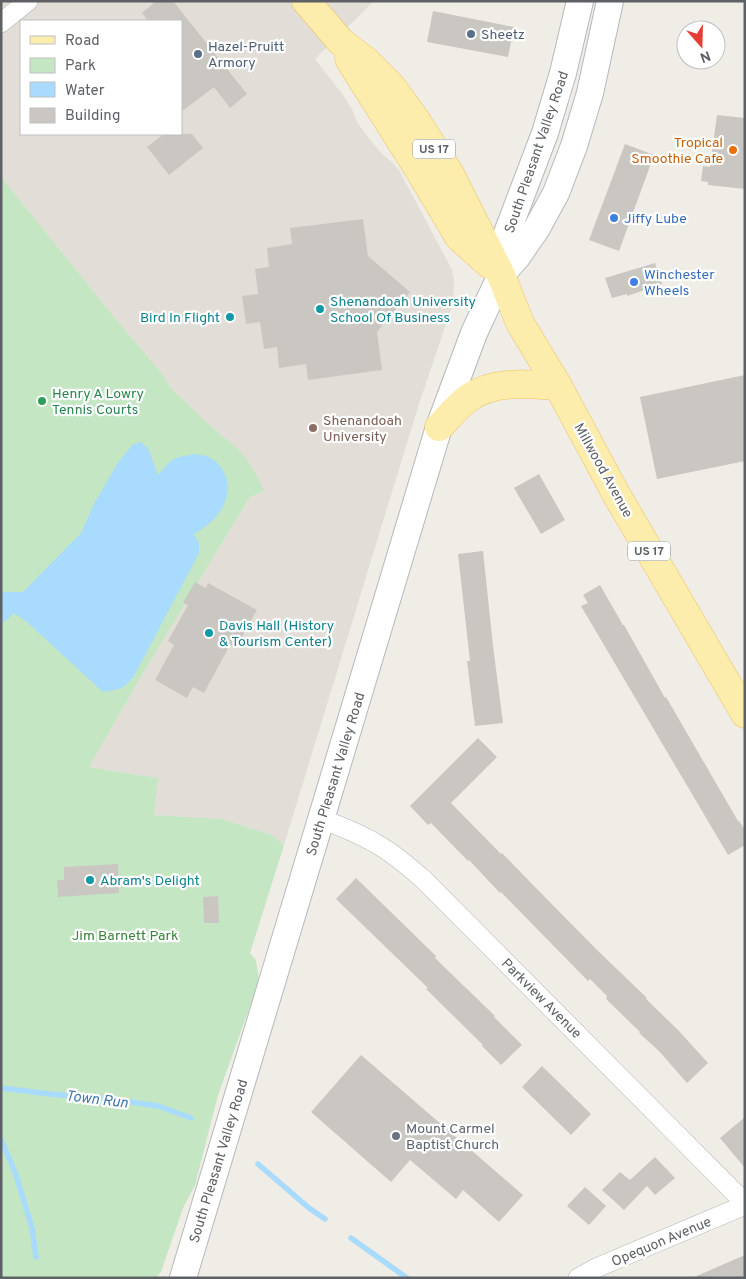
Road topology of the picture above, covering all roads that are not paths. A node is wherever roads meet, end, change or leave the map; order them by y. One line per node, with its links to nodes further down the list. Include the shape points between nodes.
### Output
1 (28, 1): 5 (street)
2 (306, 1): 6 (main road, Millwood Avenue / US 17, via 342,42 392,87 414,117 450,174)
3 (580, 1): 6 (main road, South Pleasant Valley Road, via 564,72 545,133 507,233)
4 (610, 1): 6 (main road, South Pleasant Valley Road, via 590,93 556,193 537,228)
5 (1, 23)
6 (501, 275): 7 (main road, Millwood Avenue / US 17, via 520,323); 8 (main road, South Pleasant Valley Road, via 474,333)
7 (558, 386): 8 (main road, via 514,384 482,391 459,406); 9 (main road, Millwood Avenue / US 17, via 616,494)
8 (439, 427): 10 (main road, South Pleasant Valley Road)
9 (745, 714)
10 (321, 819): 11 (street, Parkview Avenue, via 376,843 423,879); 12 (main road, South Pleasant Valley Road)
11 (745, 1204): 13 (street, Opequon Avenue)
12 (183, 1278)
13 (578, 1278)

